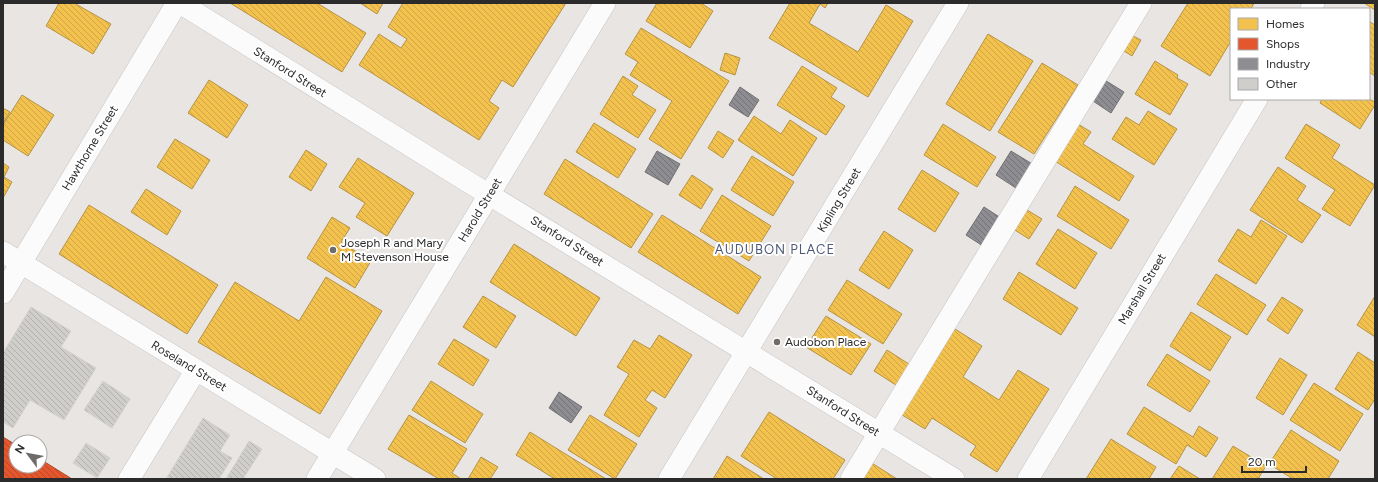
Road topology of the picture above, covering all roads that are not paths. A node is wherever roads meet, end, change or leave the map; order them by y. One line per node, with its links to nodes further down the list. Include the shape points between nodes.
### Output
1 (179, 3): 6 (street, Stanford Street); 8 (street, Hawthorne Street)
2 (605, 3): 6 (street, Harold Street)
3 (958, 3): 10 (street, Kipling Street)
4 (1140, 3): 12 (street)
5 (1256, 100): 20 (street, Marshall Street)
6 (489, 194): 10 (street, Stanford Street); 13 (street, Harold Street)
7 (3, 252): 8 (street, Roseland Street)
8 (22, 263): 9 (street, Hawthorne Street); 11 (street, Roseland Street)
9 (3, 294)
10 (747, 351): 12 (street, Stanford Street); 17 (street, Kipling Street)
11 (196, 370): 13 (street, Roseland Street); 14 (street)
12 (879, 433): 18 (street); 19 (street, Stanford Street)
13 (333, 453): 15 (street, Harold Street); 16 (street, Roseland Street)
14 (129, 479)
15 (317, 479)
16 (376, 479)
17 (670, 479)
18 (851, 479)
19 (954, 479)
20 (1028, 479)

